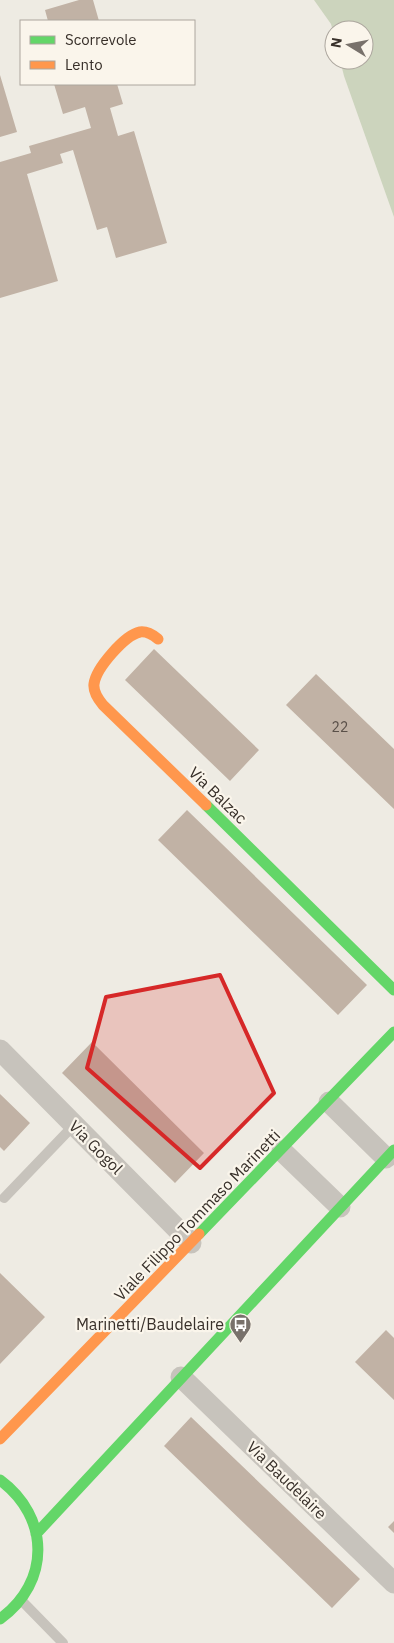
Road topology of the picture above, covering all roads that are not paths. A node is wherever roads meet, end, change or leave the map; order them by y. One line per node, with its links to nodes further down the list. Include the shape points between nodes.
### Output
1 (158, 639): 2 (street, Via Balzac, via 143,632 129,637 97,673 94,684 98,699)
2 (394, 990)
3 (394, 1032): 5 (street, Viale Filippo Tommaso Marinetti)
4 (0, 1050): 6 (street, Via Gogol)
5 (329, 1102): 7 (street, Viale Filippo Tommaso Marinetti); 8 (street)
6 (74, 1125): 9 (lane); 11 (street, Via Gogol)
7 (282, 1151): 10 (street); 11 (street, Viale Filippo Tommaso Marinetti)
8 (390, 1154): 10 (street)
9 (4, 1198)
10 (340, 1207): 12 (street)
11 (191, 1243): 13 (street, Viale Filippo Tommaso Marinetti)
12 (181, 1377): 15 (street); 16 (street, Via Baudelaire)
13 (0, 1439)
14 (0, 1480): 15 (street, via 19,1496)
15 (36, 1534): 17 (street, via 34,1576)
16 (394, 1582)
17 (21, 1600): 18 (street); 19 (lane)
18 (0, 1619)
19 (63, 1643)

